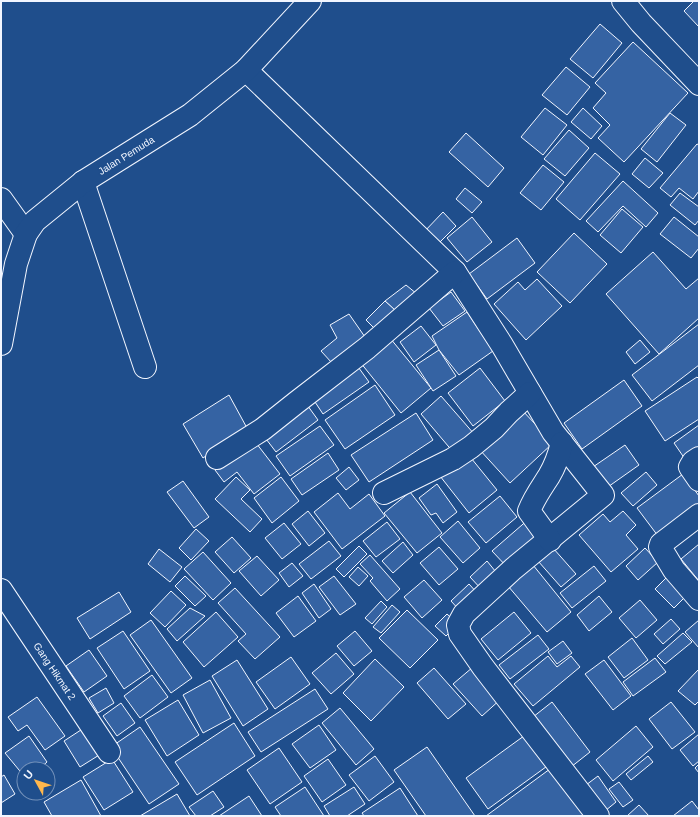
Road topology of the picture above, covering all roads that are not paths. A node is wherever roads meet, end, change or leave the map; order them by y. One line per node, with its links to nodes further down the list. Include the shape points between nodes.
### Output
1 (310, 1): 3 (street, Jalan Pemuda)
2 (623, 1): 4 (street)
3 (246, 70): 5 (street, Jalan Pemuda, via 190,115); 8 (street)
4 (699, 84)
5 (83, 182): 7 (street, Jalan Pemuda, via 35,222); 10 (street)
6 (1, 199): 7 (street)
7 (26, 234): 9 (street, Jalan Pemuda, via 16,264)
8 (455, 272): 11 (street); 13 (street, via 367,348 263,430)
9 (1, 344)
10 (145, 367)
11 (530, 393): 12 (street); 16 (street, via 471,447 453,459)
12 (562, 444): 18 (street, via 557,460 529,511); 18 (street, via 603,495)
13 (217, 458)
14 (699, 458): 15 (street, via 690,467)
15 (699, 480)
16 (384, 492)
17 (699, 514): 20 (street, via 661,544 660,549)
18 (550, 540): 22 (street, via 513,569 464,614 458,625 460,634 483,667)
19 (1, 590): 21 (street, Gang Hikmat 2)
20 (699, 599)
21 (109, 752)
22 (598, 816)

